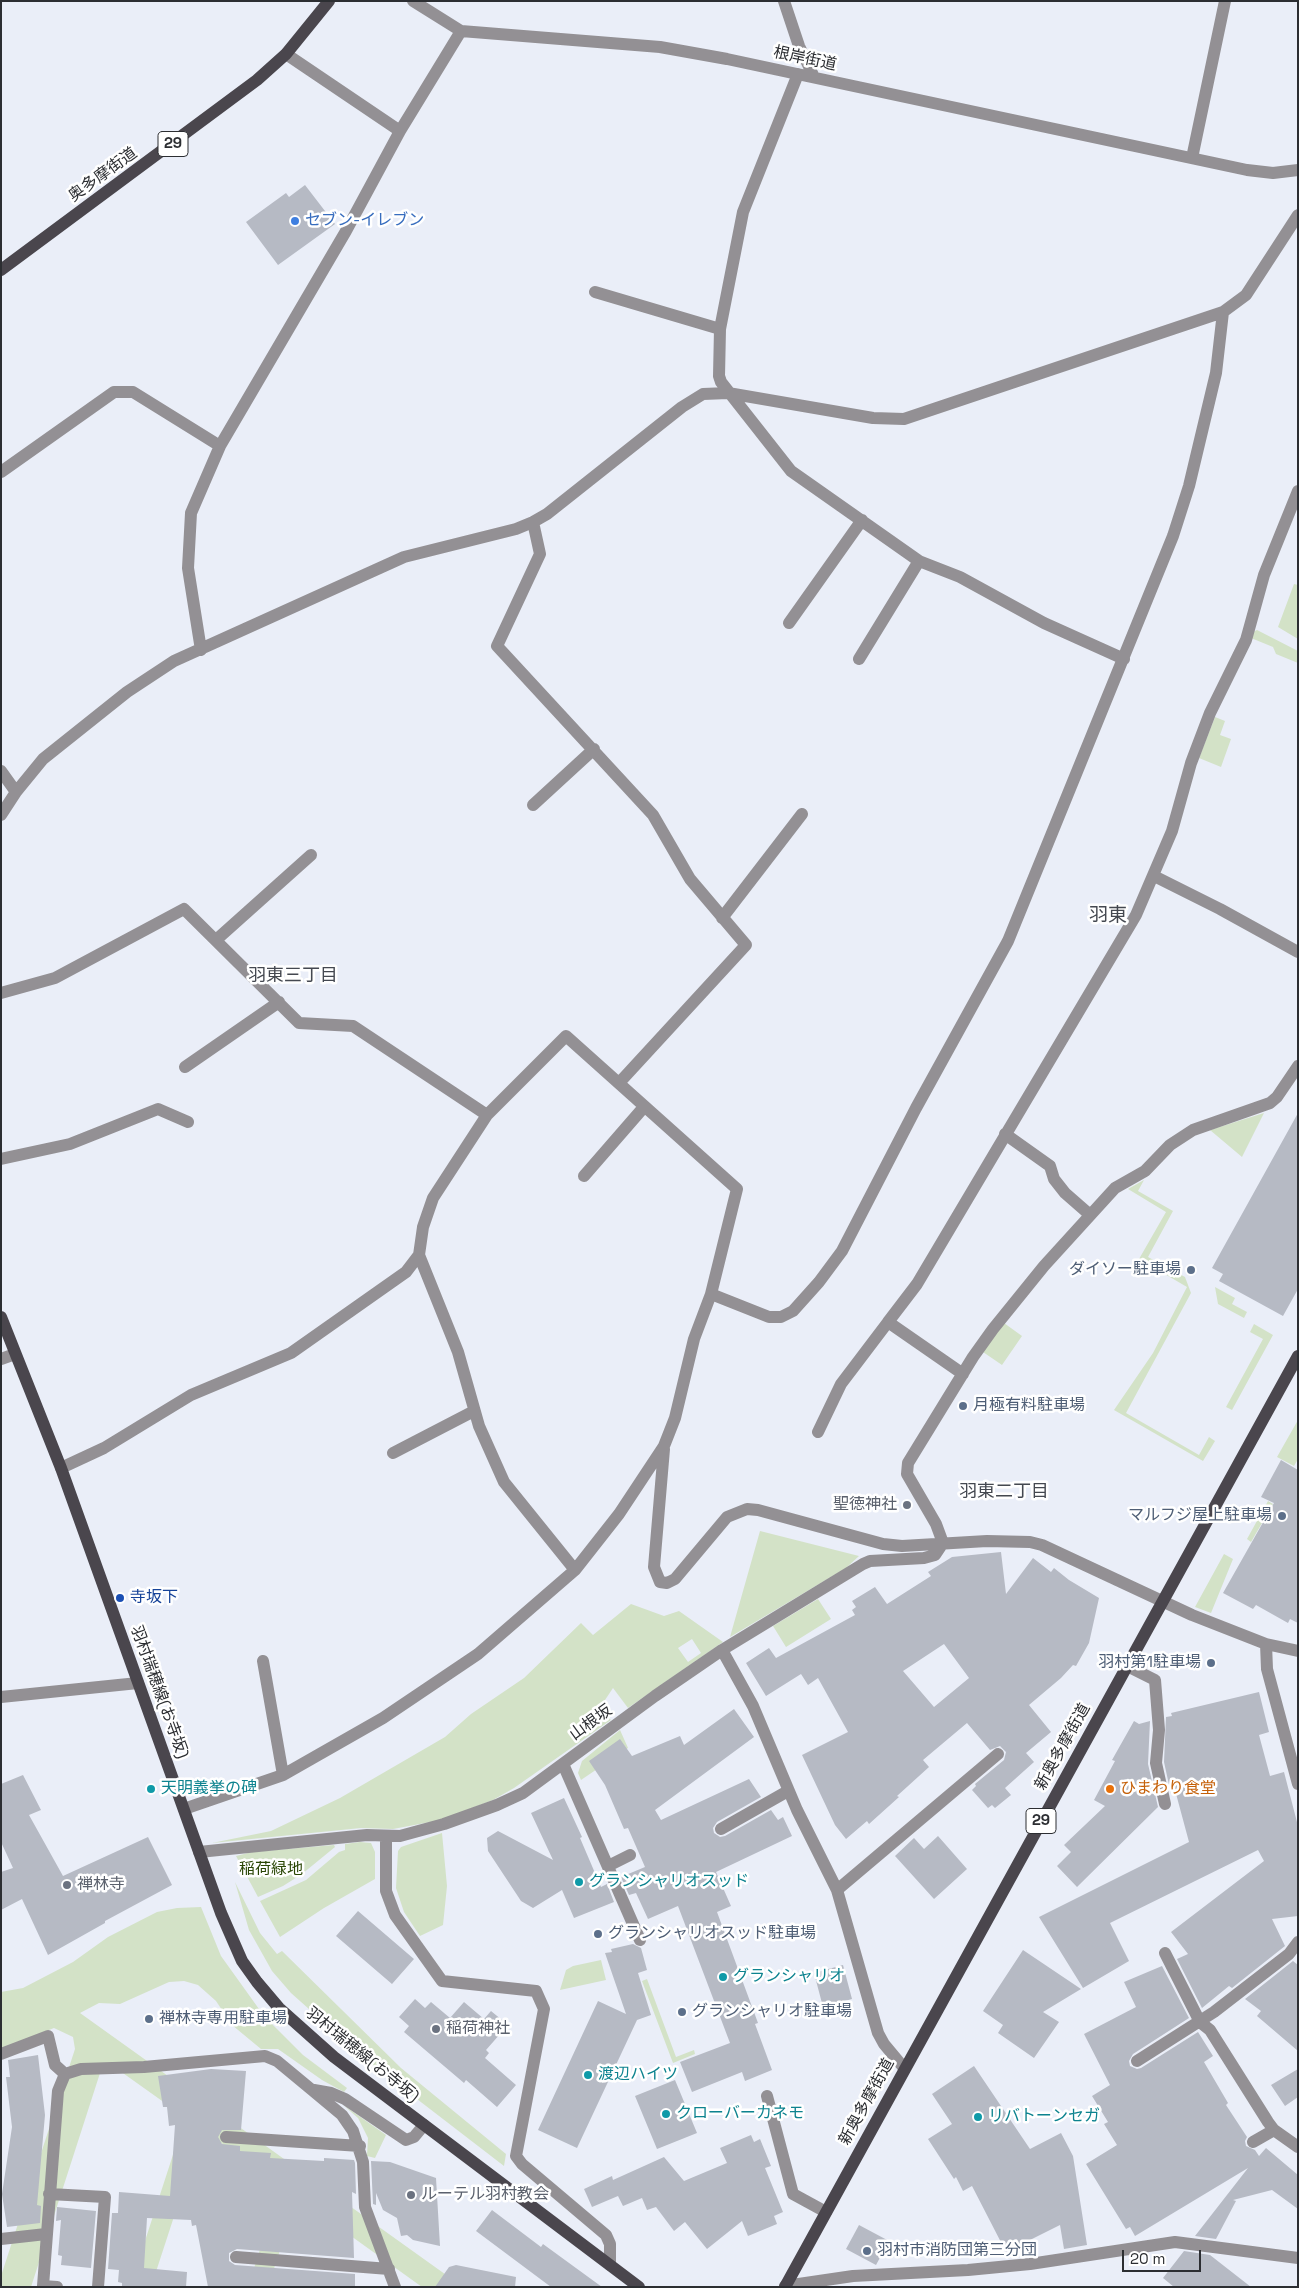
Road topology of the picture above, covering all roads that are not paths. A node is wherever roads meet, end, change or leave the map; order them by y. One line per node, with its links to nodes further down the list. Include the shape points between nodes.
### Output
1 (329, 1): 6 (main road, 奥多摩街道 / 29)
2 (413, 1): 5 (street, 根岸街道)
3 (784, 1): 8 (street, via 799,46)
4 (1225, 1): 10 (street)
5 (461, 30): 7 (street, 根岸街道, via 660,47); 9 (street)
6 (286, 54): 9 (street); 13 (main road, 奥多摩街道 / 29, via 228,103)
7 (798, 74): 8 (street, 根岸街道); 16 (street, via 743,212)
8 (814, 77): 10 (street, 根岸街道)
9 (400, 131): 18 (street, via 346,231)
10 (1192, 158): 11 (street, 根岸街道, via 1247,170)
11 (1298, 170)
12 (1298, 215): 15 (street, via 1246,295)
13 (1, 270)
14 (595, 292): 16 (street)
15 (1223, 312): 17 (street, via 904,419 873,418); 26 (street, via 1216,373 1189,486 1173,536)
16 (720, 328): 17 (street, via 719,376)
17 (728, 393): 21 (street, via 791,471); 22 (street, via 704,394 682,407)
18 (220, 446): 19 (street, via 133,392 114,392); 25 (street, via 190,513 188,568)
19 (1, 472)
20 (1298, 491): 35 (street, via 1264,575 1246,640 1210,713 1191,763 1172,831)
21 (862, 520): 23 (street); 24 (street)
22 (533, 522): 25 (street, via 516,530 404,557); 28 (street, via 540,554 497,646)
23 (919, 561): 26 (street, via 960,577 1044,623); 27 (street)
24 (789, 623)
25 (201, 650): 30 (street, via 174,661 127,692 43,760)
26 (1124, 659): 52 (street, via 1008,941 842,1251 793,1311 781,1317 769,1317)
27 (859, 660)
28 (594, 749): 31 (street); 36 (street, via 653,816 690,879)
29 (1, 771): 30 (street)
30 (16, 792): 33 (street)
31 (533, 805)
32 (802, 814): 36 (street)
33 (1, 815)
34 (311, 855): 37 (street)
35 (1154, 876): 38 (street); 47 (street, via 1131,923)
36 (722, 918): 43 (street, via 746,945)
37 (216, 940): 39 (street, via 184,909 55,978); 40 (street)
38 (1298, 952)
39 (1, 993)
40 (279, 1002): 42 (street); 45 (street, via 299,1023 353,1026)
41 (1298, 1066): 50 (street, via 1270,1103 1183,1136 1145,1171 1115,1188)
42 (185, 1067)
43 (618, 1083): 44 (street); 45 (street, via 566,1036)
44 (644, 1107): 49 (street); 52 (street, via 737,1189)
45 (487, 1115): 51 (street, via 433,1198)
46 (188, 1122): 48 (street, via 158,1109 70,1144)
47 (1005, 1134): 50 (street, via 1050,1166 1054,1179 1064,1192); 54 (street, via 917,1284)
48 (1, 1159)
49 (584, 1176)
50 (1089, 1214): 58 (street, via 1015,1301)
51 (418, 1255): 59 (street, via 458,1352); 63 (street, via 406,1272 304,1345 191,1395 104,1448)
52 (711, 1294): 61 (street, via 694,1339 675,1418)
53 (1, 1317): 55 (main road, 羽村瑞穂線(お寺坂))
54 (888, 1322): 58 (street); 60 (street, via 841,1384)
55 (15, 1354): 57 (street); 63 (main road, 羽村瑞穂線(お寺坂))
56 (1298, 1356): 66 (main road, 新奥多摩街道 / 29)
57 (1, 1359)
58 (963, 1374): 64 (street, via 908,1463 907,1474 936,1524)
59 (474, 1410): 62 (street); 65 (street, via 504,1482)
60 (818, 1432)
61 (664, 1446): 64 (street, via 654,1567 660,1582 675,1579 720,1523 746,1510 758,1510 882,1544); 65 (street, via 619,1514)
62 (393, 1453)
63 (61, 1468): 72 (main road, 羽村瑞穂線(お寺坂))
64 (943, 1544): 66 (street, via 1010,1541 1042,1545); 68 (street, 山根坂, via 935,1554 924,1558 863,1564)
65 (575, 1570): 76 (street, via 478,1654 383,1718)
66 (1162, 1602): 67 (street); 71 (main road, 新奥多摩街道 / 29)
67 (1266, 1644): 69 (street); 77 (street, via 1267,1669)
68 (722, 1650): 75 (street, 山根坂); 78 (street, via 753,1706)
69 (1298, 1651)
70 (263, 1661): 76 (street)
71 (1127, 1666): 79 (street, via 1155,1680 1159,1730 1156,1763); 93 (main road, 新奥多摩街道 / 29)
72 (138, 1682): 73 (street); 80 (main road, 羽村瑞穂線(お寺坂))
73 (1, 1697)
74 (998, 1754): 86 (street)
75 (563, 1764): 82 (street, 山根坂, via 523,1793 497,1805 444,1824 400,1836); 85 (street)
76 (283, 1775): 80 (street)
77 (1298, 1784)
78 (788, 1791): 81 (street); 86 (street)
79 (1165, 1804)
80 (184, 1809): 83 (main road, 羽村瑞穂線(お寺坂))
81 (721, 1830)
82 (386, 1836): 83 (street, 山根坂, via 367,1835); 109 (street, via 386,1891 395,1915 442,1981 536,1991 544,2009 516,2156 606,2235 610,2244)
83 (199, 1852): 97 (main road, 羽村瑞穂線(お寺坂), via 230,1938 257,1982 310,2038)
84 (630, 1855): 85 (street)
85 (608, 1866): 87 (street)
86 (837, 1890): 93 (street, via 878,2033)
87 (640, 1940)
88 (1298, 1942): 90 (street, via 1289,1954)
89 (1165, 1953): 90 (street)
90 (1200, 2022): 92 (street); 98 (street, via 1210,2030)
91 (1, 2054): 94 (street, via 48,2036 55,2065)
92 (1137, 2061)
93 (904, 2068): 104 (main road, 新奥多摩街道 / 29)
94 (65, 2074): 95 (street, via 81,2069 265,2056); 103 (street, via 58,2091)
95 (312, 2090): 97 (street, via 345,2099 406,2140 414,2137); 101 (street, via 342,2115)
96 (767, 2096): 104 (street, via 793,2194)
97 (424, 2125): 109 (main road, 羽村瑞穂線(お寺坂))
98 (1274, 2130): 100 (street); 102 (street)
99 (226, 2137): 101 (street)
100 (1253, 2142)
101 (360, 2146): 110 (street, via 365,2207)
102 (1298, 2147)
103 (49, 2194): 105 (street); 113 (street, via 105,2196)
104 (826, 2212): 111 (main road, 新奥多摩街道 / 29)
105 (46, 2234): 106 (street); 112 (street, via 43,2286)
106 (1, 2239)
107 (236, 2258): 110 (street)
108 (1298, 2258): 111 (street, via 1175,2242 1030,2264 853,2276)
109 (610, 2265): 115 (main road, 羽村瑞穂線(お寺坂))
110 (389, 2269): 114 (street)
111 (785, 2286)
112 (57, 2287)
113 (98, 2287)
114 (395, 2287)
115 (639, 2287)

